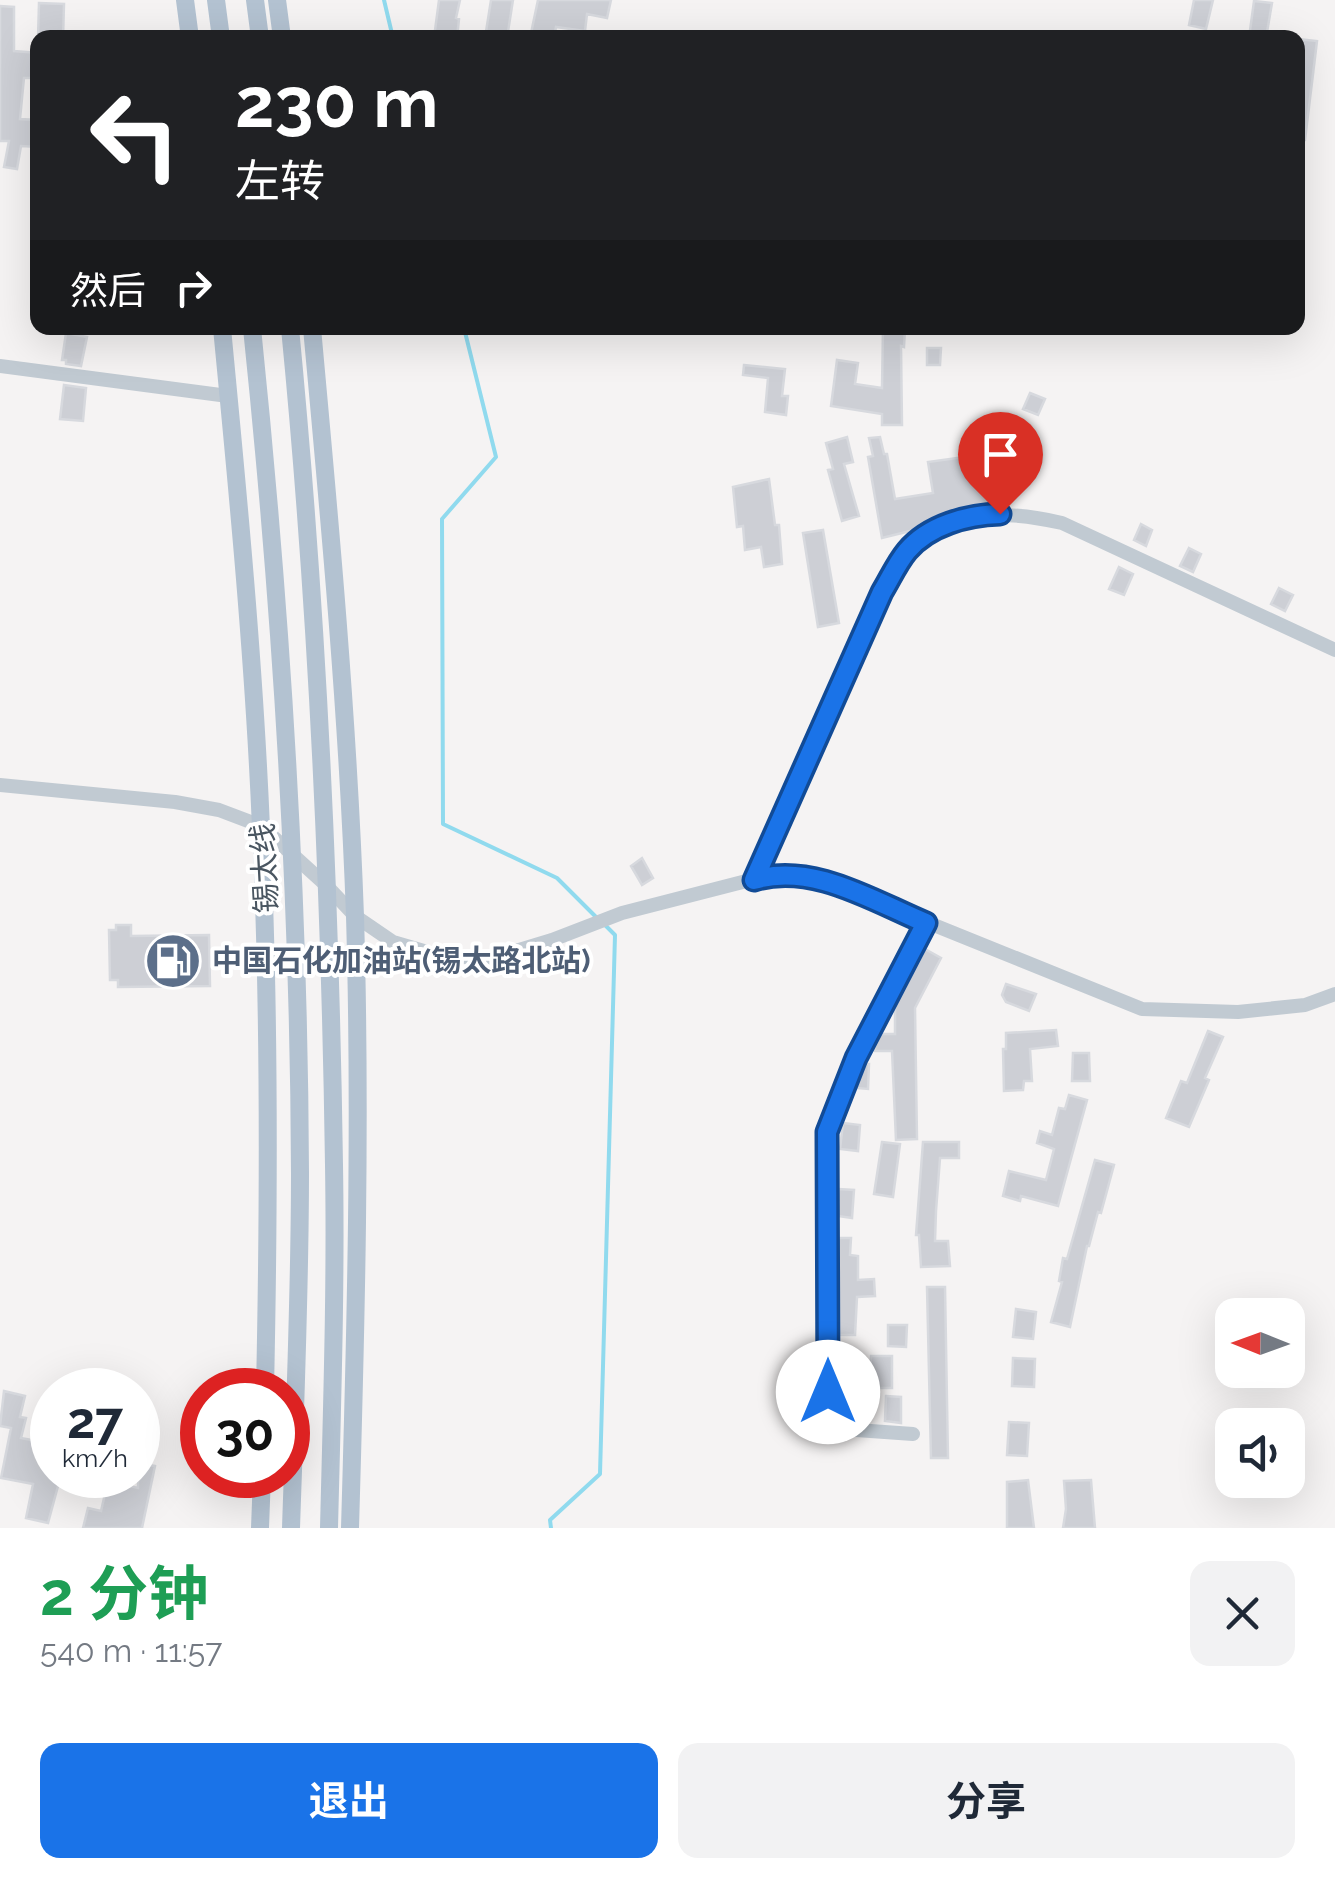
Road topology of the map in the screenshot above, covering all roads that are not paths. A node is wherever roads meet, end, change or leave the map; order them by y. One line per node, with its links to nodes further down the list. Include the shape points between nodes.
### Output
1 (184, 0): 5 (main road)
2 (216, 0): 6 (main road)
3 (255, 0): 7 (main road)
4 (277, 0): 8 (main road)
5 (189, 30)
6 (220, 30)
7 (259, 30)
8 (281, 30)
9 (223, 335): 14 (main road)
10 (253, 335): 18 (main road, 锡太线)
11 (291, 335): 20 (main road, 锡太线, via 317,642)
12 (313, 335): 21 (main road, via 342,654)
13 (0, 366): 14 (street)
14 (228, 396): 17 (main road)
15 (1335, 650): 19 (street, via 1062,522 976,515 939,527 907,550 882,592)
16 (0, 785): 17 (street, via 174,802)
17 (262, 826): 18 (street); 24 (main road)
18 (292, 853): 20 (street); 28 (main road, 锡太线, via 300,1175)
19 (754, 880): 21 (street, via 622,914 492,958 441,956 394,942); 22 (street, via 810,875)
20 (326, 885): 21 (street); 29 (main road, 锡太线, via 334,1167)
21 (355, 916): 30 (main road, via 359,1209)
22 (926, 923): 23 (street, via 1142,1008 1238,1012 1305,1005); 25 (street, via 856,1058 827,1132 828,1428)
23 (1335, 994)
24 (265, 1368)
25 (914, 1434)
26 (261, 1498): 27 (main road)
27 (260, 1528)
28 (291, 1528)
29 (329, 1528)
30 (350, 1528)

